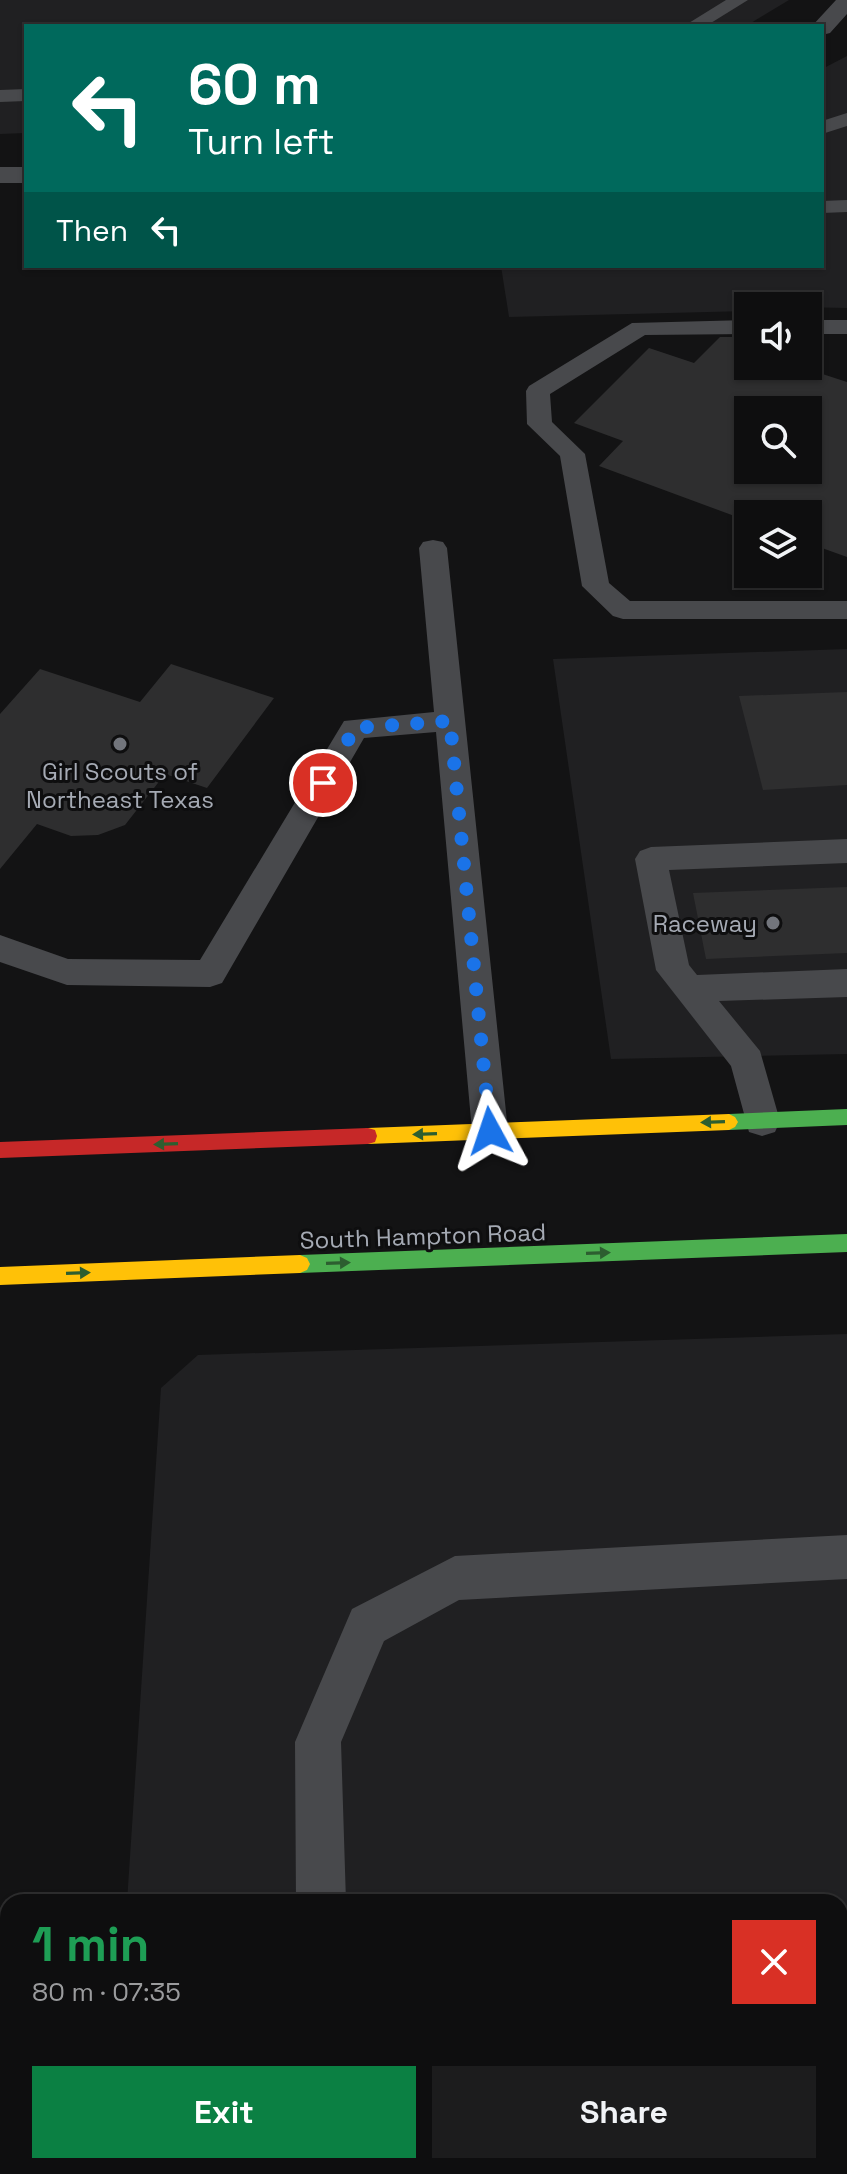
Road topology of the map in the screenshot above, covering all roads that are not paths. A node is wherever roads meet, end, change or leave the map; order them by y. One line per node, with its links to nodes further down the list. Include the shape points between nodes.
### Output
1 (739, 0): 3 (lane)
2 (847, 1): 4 (street)
3 (697, 24)
4 (824, 26)
5 (24, 95): 6 (lane)
6 (0, 96)
7 (847, 119): 8 (lane)
8 (824, 127)
9 (0, 175): 10 (street)
10 (24, 175)
11 (847, 206): 12 (lane)
12 (824, 207)
13 (734, 327): 17 (lane, via 640,328 538,391 540,424 572,454 596,586 623,610)
14 (822, 327): 15 (lane)
15 (847, 327)
16 (433, 548): 18 (lane)
17 (847, 610)
18 (450, 721): 20 (lane, via 355,728 210,974 67,972); 25 (lane)
19 (847, 851): 22 (lane, via 651,859 673,970)
20 (0, 948)
21 (847, 983): 22 (lane)
22 (689, 989): 24 (lane, via 747,1061)
23 (847, 1117): 24 (main road)
24 (762, 1121): 25 (main road, one-way to 25)
25 (490, 1131): 26 (main road, one-way to 26)
26 (0, 1150)
27 (847, 1243): 28 (main road, South Hampton Road, one-way to 27)
28 (0, 1276)
29 (847, 1557): 30 (lane, via 455,1578 368,1625 318,1742)
30 (321, 1894)

